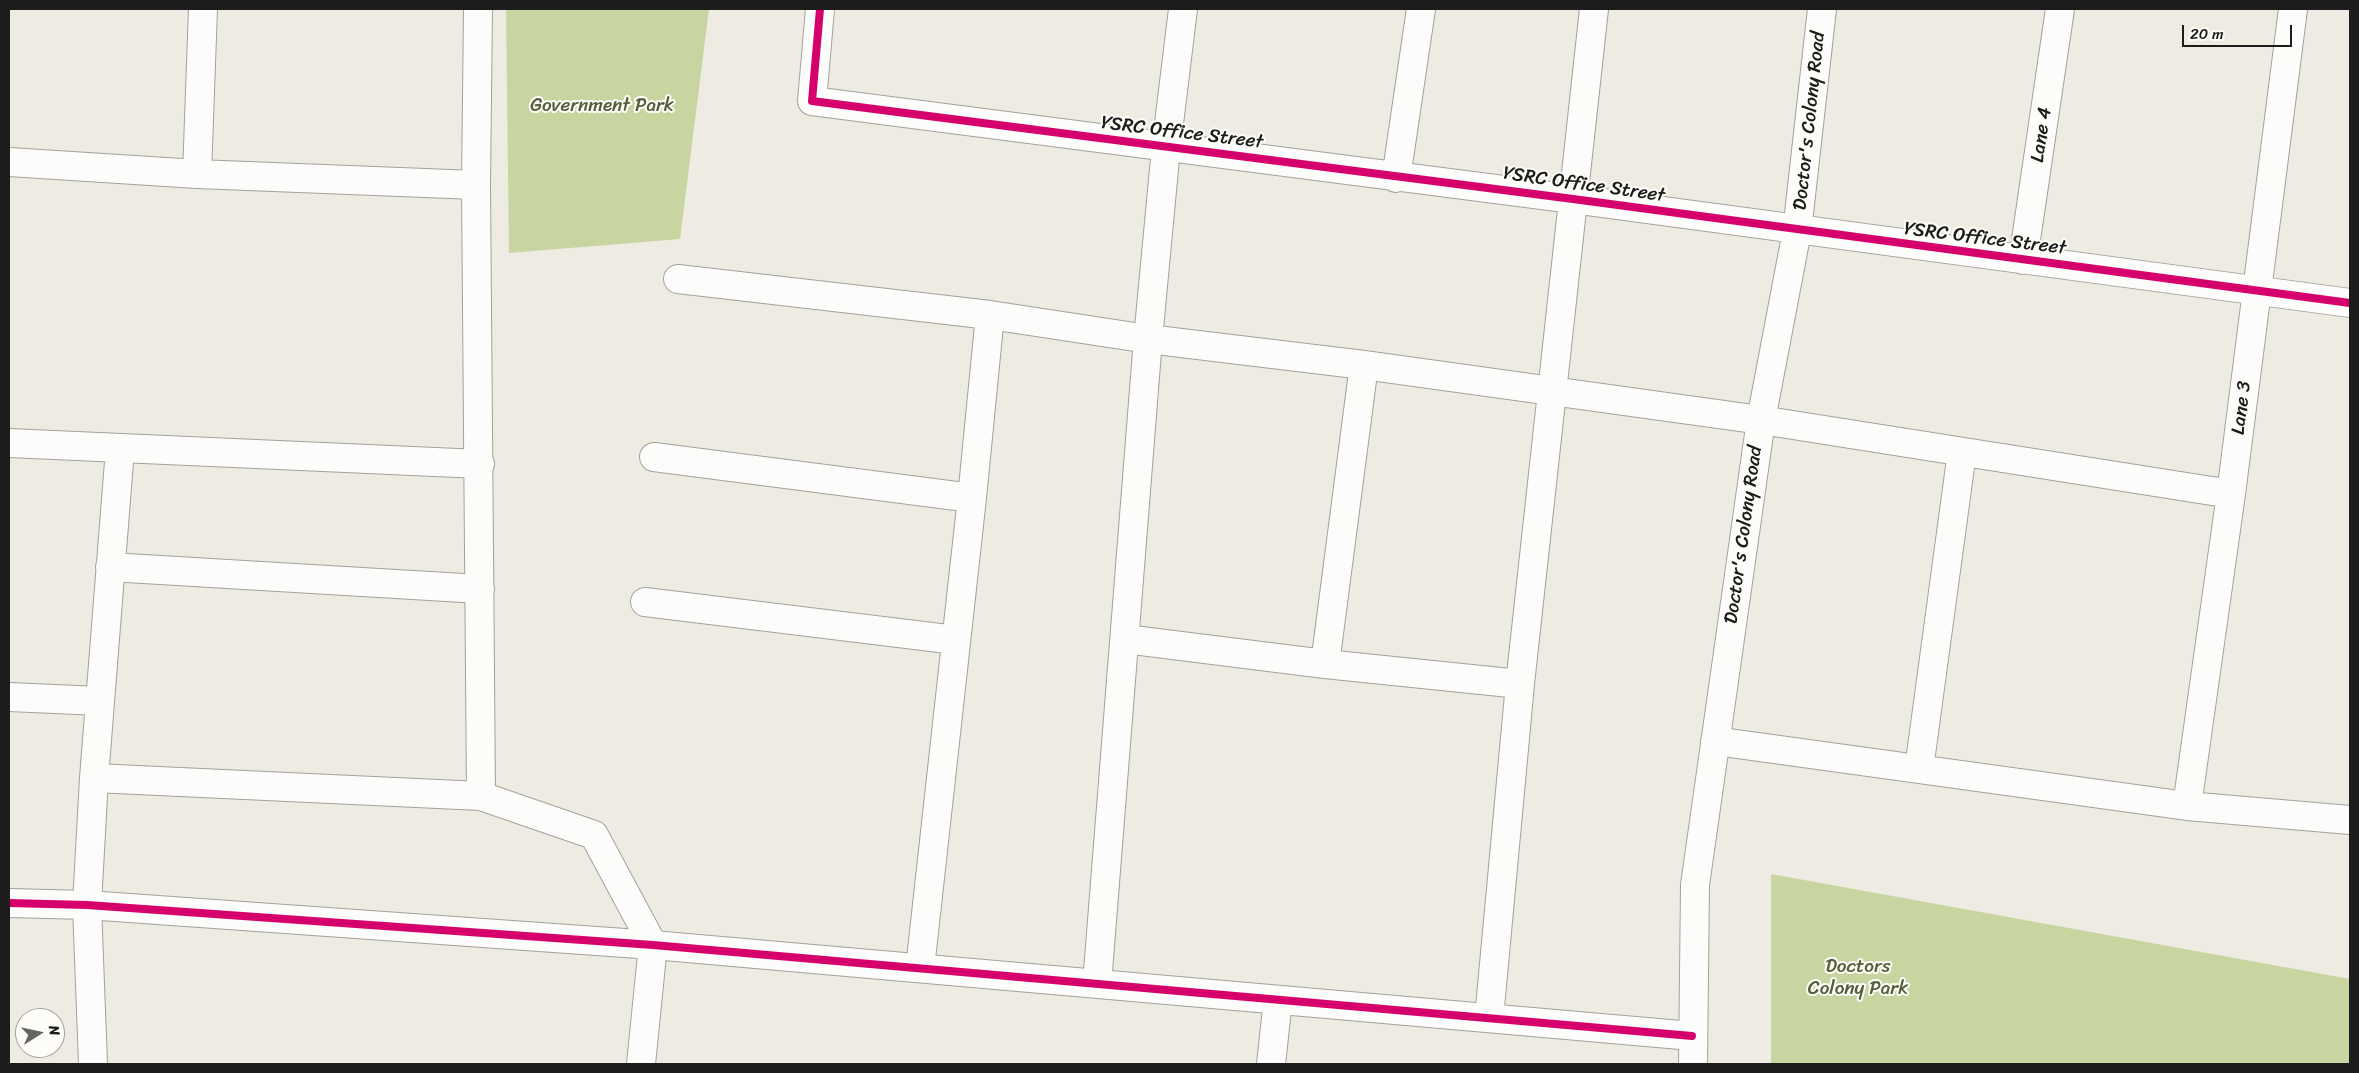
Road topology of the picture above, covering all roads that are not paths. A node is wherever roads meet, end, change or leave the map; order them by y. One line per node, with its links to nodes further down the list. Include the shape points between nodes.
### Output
1 (203, 9): 12 (street)
2 (478, 9): 14 (street)
3 (820, 9): 10 (street, YSRC Office Street, via 812,101)
4 (1184, 9): 10 (street)
5 (1421, 9): 13 (street)
6 (1594, 9): 15 (street)
7 (1822, 9): 16 (street, Doctor's Colony Road)
8 (2060, 9): 17 (street, Lane 4)
9 (2293, 9): 19 (street, Lane 3)
10 (1166, 148): 13 (street, YSRC Office Street); 22 (street)
11 (9, 162): 12 (street)
12 (197, 174): 14 (street)
13 (1396, 178): 15 (street, YSRC Office Street)
14 (476, 185): 30 (street)
15 (1573, 199): 16 (street, YSRC Office Street); 24 (street)
16 (1797, 231): 17 (street, YSRC Office Street); 25 (street, Doctor's Colony Road)
17 (2023, 260): 19 (street, YSRC Office Street)
18 (678, 279): 21 (street)
19 (2257, 291): 20 (street, YSRC Office Street); 31 (street, Lane 3)
20 (2350, 303)
21 (990, 315): 22 (street); 32 (street)
22 (1148, 339): 23 (street); 36 (street)
23 (1364, 365): 24 (street); 38 (street)
24 (1552, 391): 25 (street); 39 (street)
25 (1761, 420): 28 (street); 42 (street, Doctor's Colony Road)
26 (9, 443): 27 (street)
27 (120, 449): 30 (street); 33 (street)
28 (1962, 452): 31 (street); 43 (street)
29 (654, 458): 32 (street)
30 (480, 464): 34 (street)
31 (2232, 494): 46 (street, Lane 3)
32 (972, 498): 37 (street)
33 (110, 567): 34 (street); 41 (street)
34 (480, 589): 45 (street)
35 (645, 602): 37 (street)
36 (1125, 639): 38 (street); 52 (street)
37 (956, 640): 51 (street)
38 (1325, 664): 39 (street)
39 (1520, 684): 54 (street)
40 (9, 697): 41 (street)
41 (100, 701): 44 (street)
42 (1715, 741): 43 (street); 55 (street, Doctor's Colony Road, via 1695,885)
43 (1919, 769): 46 (street)
44 (94, 778): 45 (street); 49 (street)
45 (481, 796): 50 (street, via 594,835)
46 (2187, 806): 47 (street)
47 (2350, 820)
48 (9, 903): 49 (street)
49 (87, 905): 50 (street); 56 (street)
50 (653, 945): 51 (street); 57 (street)
51 (920, 968): 52 (street)
52 (1097, 984): 53 (street)
53 (1278, 1000): 54 (street); 58 (street)
54 (1489, 1018): 55 (street)
55 (1692, 1036): 59 (street, Doctor's Colony Road)
56 (93, 1064)
57 (641, 1064)
58 (1271, 1064)
59 (1693, 1064)

